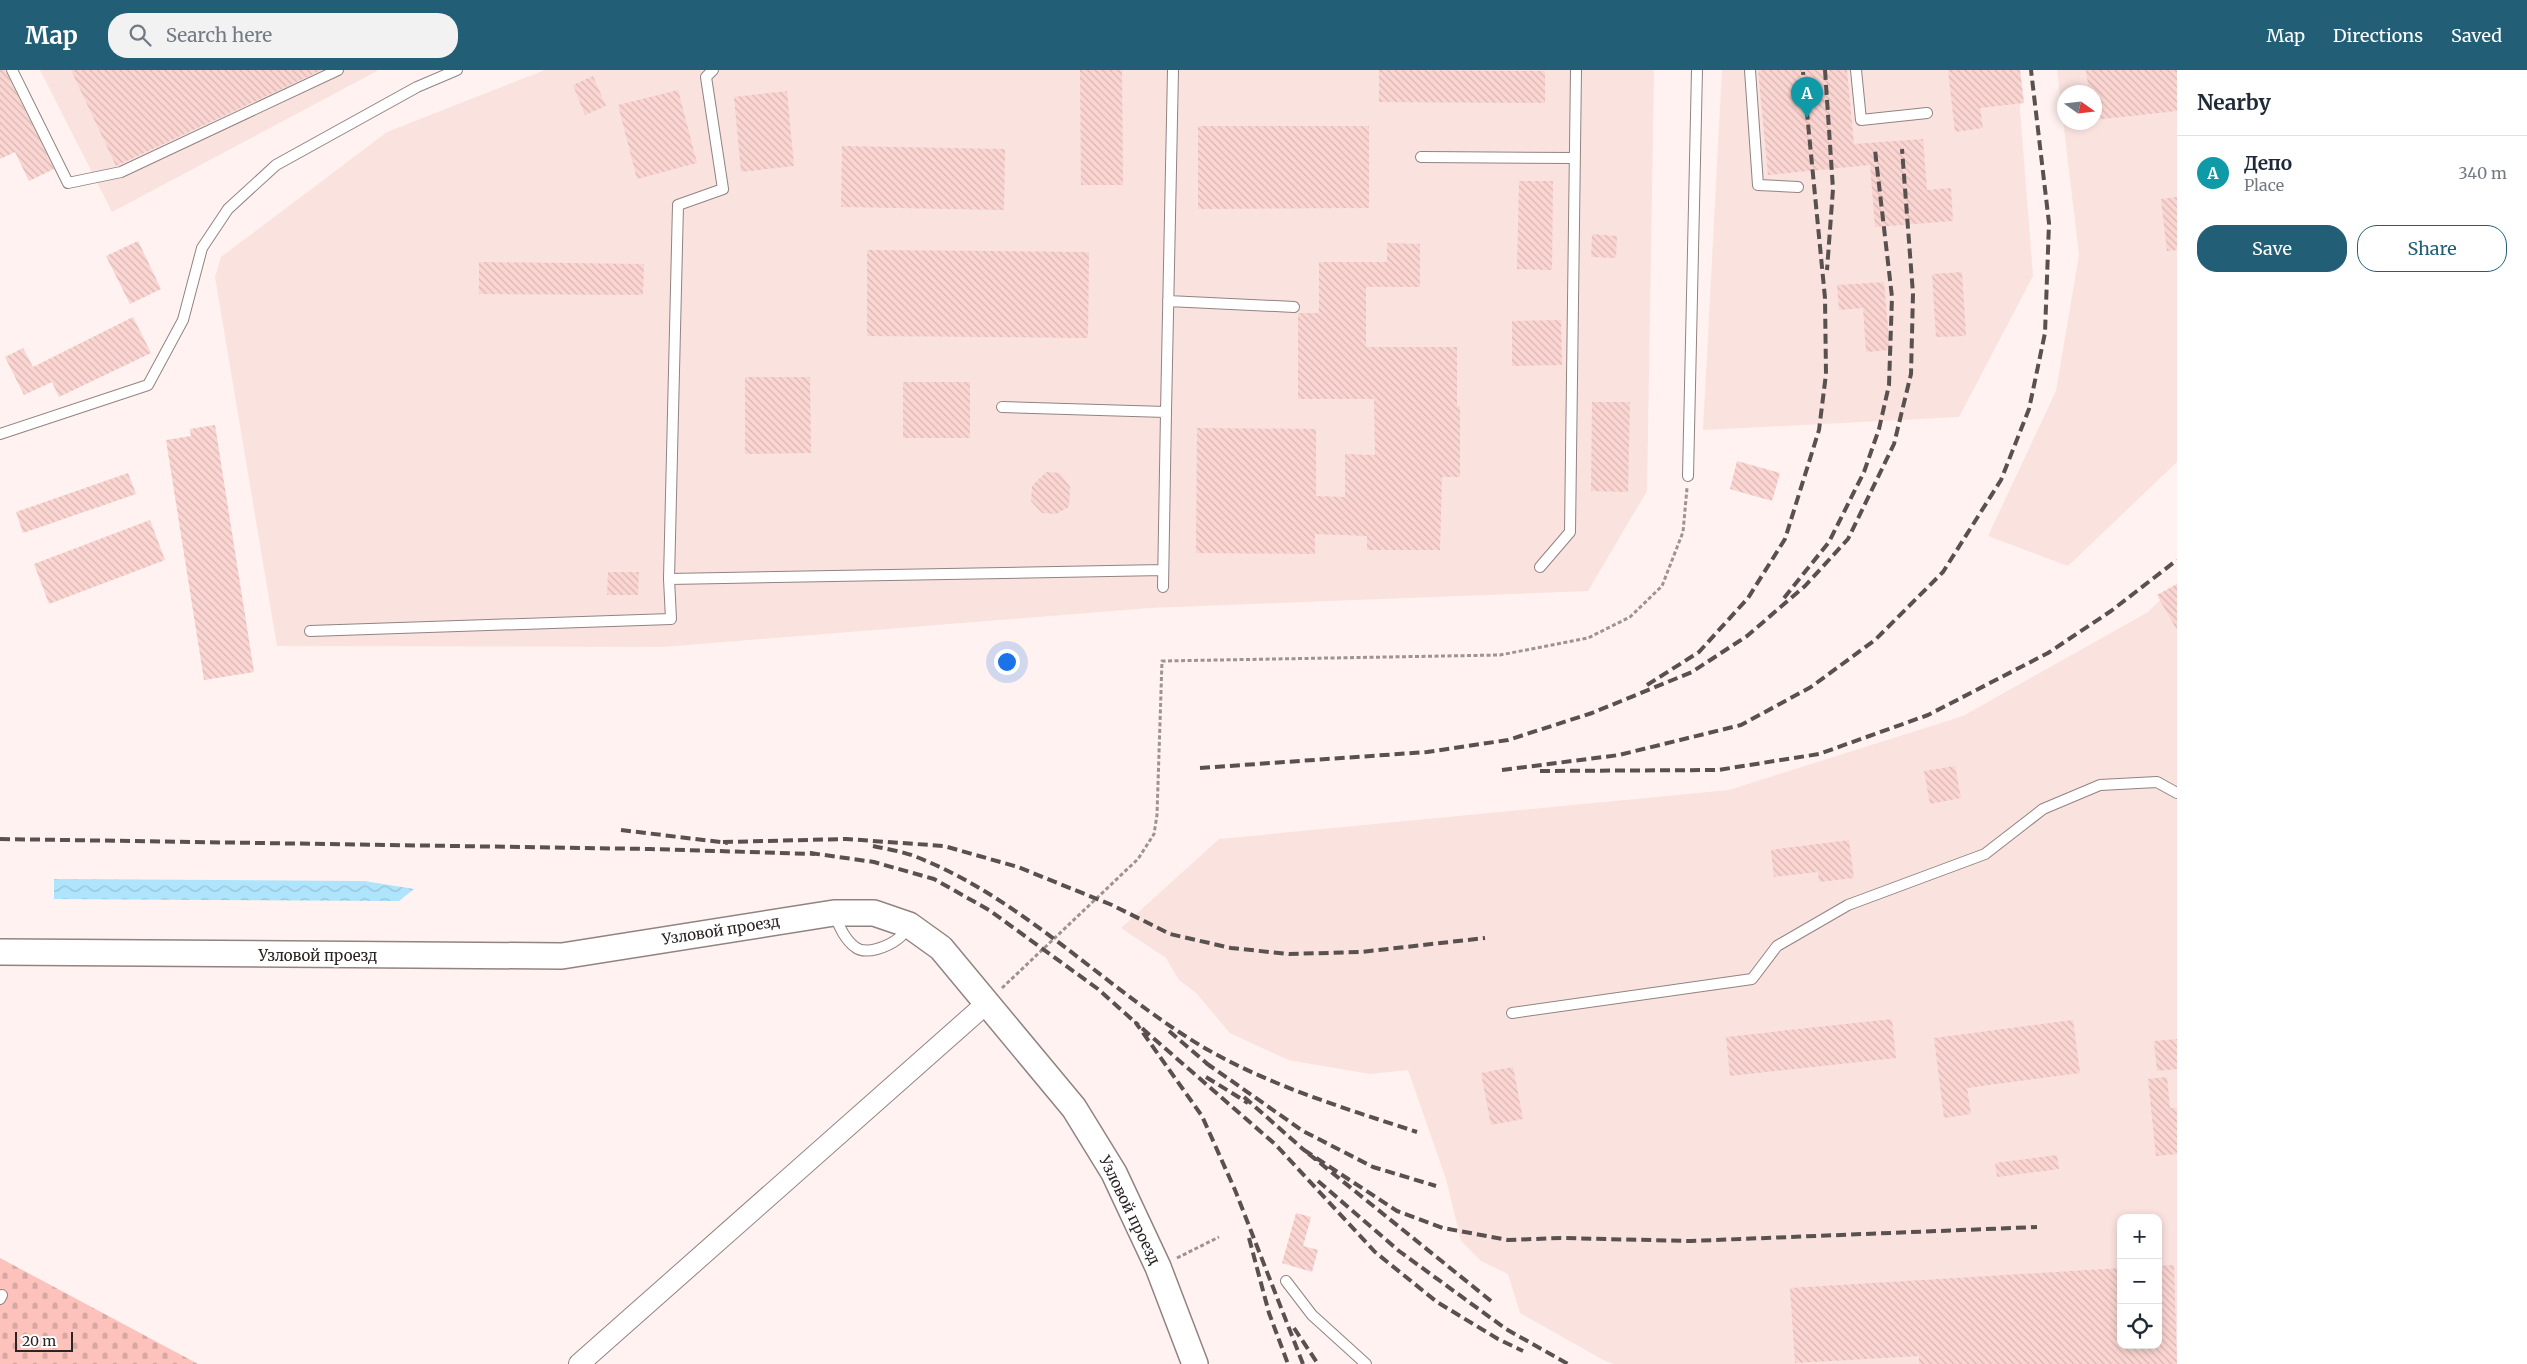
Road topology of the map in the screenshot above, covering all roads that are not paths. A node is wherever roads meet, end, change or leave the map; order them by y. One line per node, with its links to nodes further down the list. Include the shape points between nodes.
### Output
1 (12, 70): 2 (lane, via 68,183 121,172)
2 (338, 70)
3 (457, 70): 18 (lane, via 418,86 276,165 228,209 202,248 183,320 148,385)
4 (713, 70): 22 (lane, via 706,77 723,189 678,204)
5 (1173, 70): 14 (lane)
6 (1576, 70): 12 (lane)
7 (1697, 70): 19 (lane)
8 (1750, 70): 13 (lane, via 1758,185)
9 (1856, 70): 10 (lane, via 1861,120)
10 (1927, 113)
11 (1421, 157): 12 (lane)
12 (1575, 158): 20 (lane, via 1570,532)
13 (1798, 187)
14 (1168, 301): 15 (lane); 17 (lane)
15 (1294, 307)
16 (1002, 407): 17 (lane)
17 (1166, 412): 21 (lane)
18 (0, 434)
19 (1688, 476)
20 (1540, 567)
21 (1163, 570): 22 (lane); 23 (lane)
22 (669, 579): 24 (lane, via 672,619)
23 (1164, 587)
24 (310, 631)
25 (2177, 792): 30 (lane, via 2157,782 2100,785 2043,809 1985,854 1848,905 1776,946 1752,979)
26 (834, 913): 27 (street, Узловой проезд, via 874,913); 27 (lane, via 843,934 856,948 867,950 900,938); 28 (street, Узловой проезд, via 562,956)
27 (909, 925): 29 (street, Узловой проезд, via 942,948)
28 (0, 952)
29 (987, 1003): 32 (street); 33 (street, Узловой проезд, via 1074,1108 1114,1172 1158,1267)
30 (1512, 1013)
31 (1286, 1281): 34 (lane, via 1312,1316)
32 (579, 1364)
33 (1195, 1364)
34 (1366, 1364)

